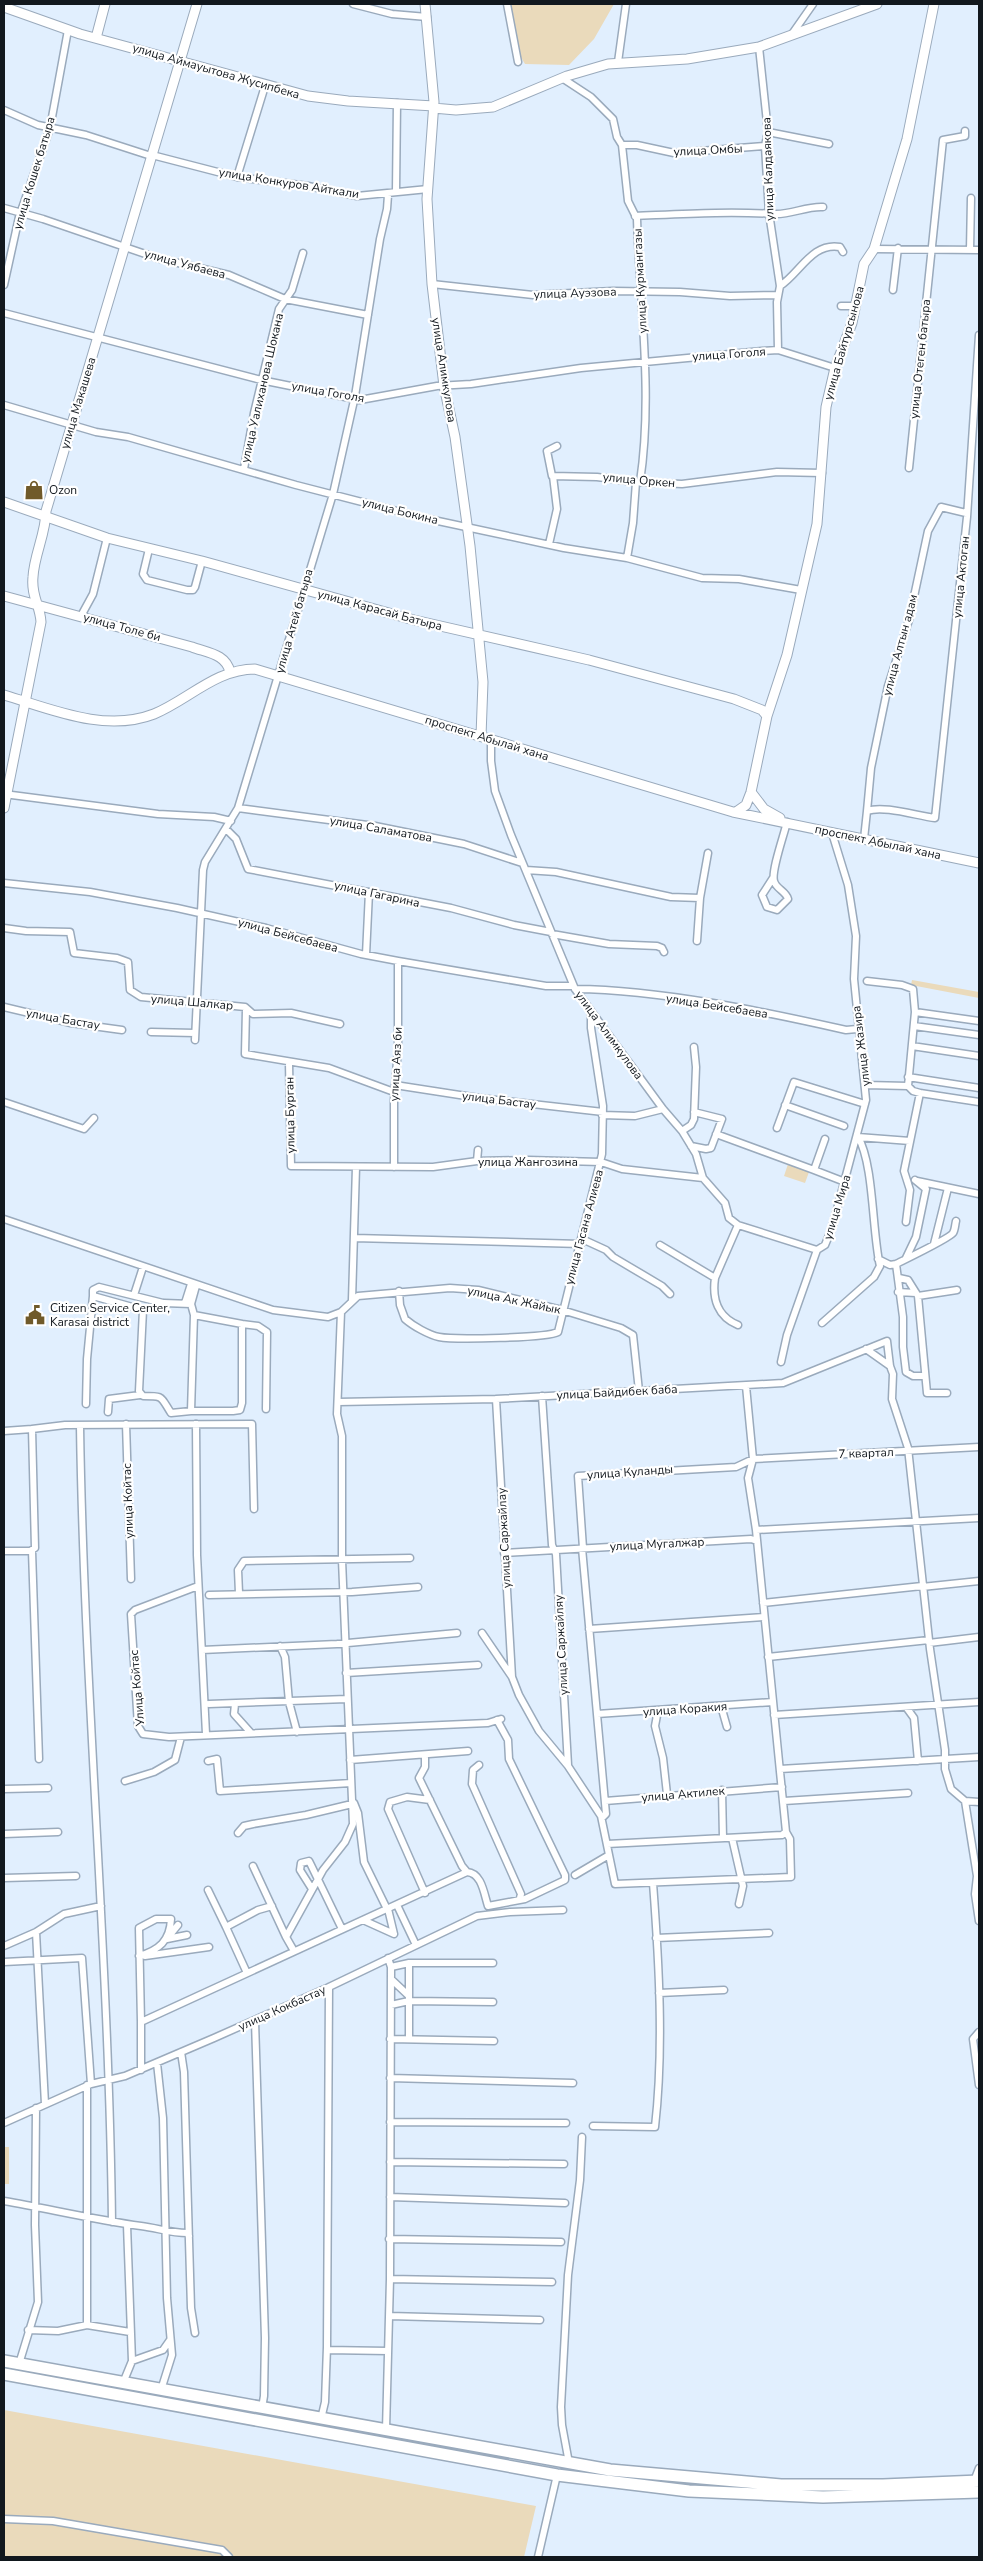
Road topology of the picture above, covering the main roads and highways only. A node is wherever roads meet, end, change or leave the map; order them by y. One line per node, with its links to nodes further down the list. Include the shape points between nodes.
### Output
1 (4, 2361): 3 (highway, via 569,2463 667,2476 781,2485)
2 (4, 2374): 3 (highway, via 557,2475 708,2492 823,2496)
3 (978, 2484)

